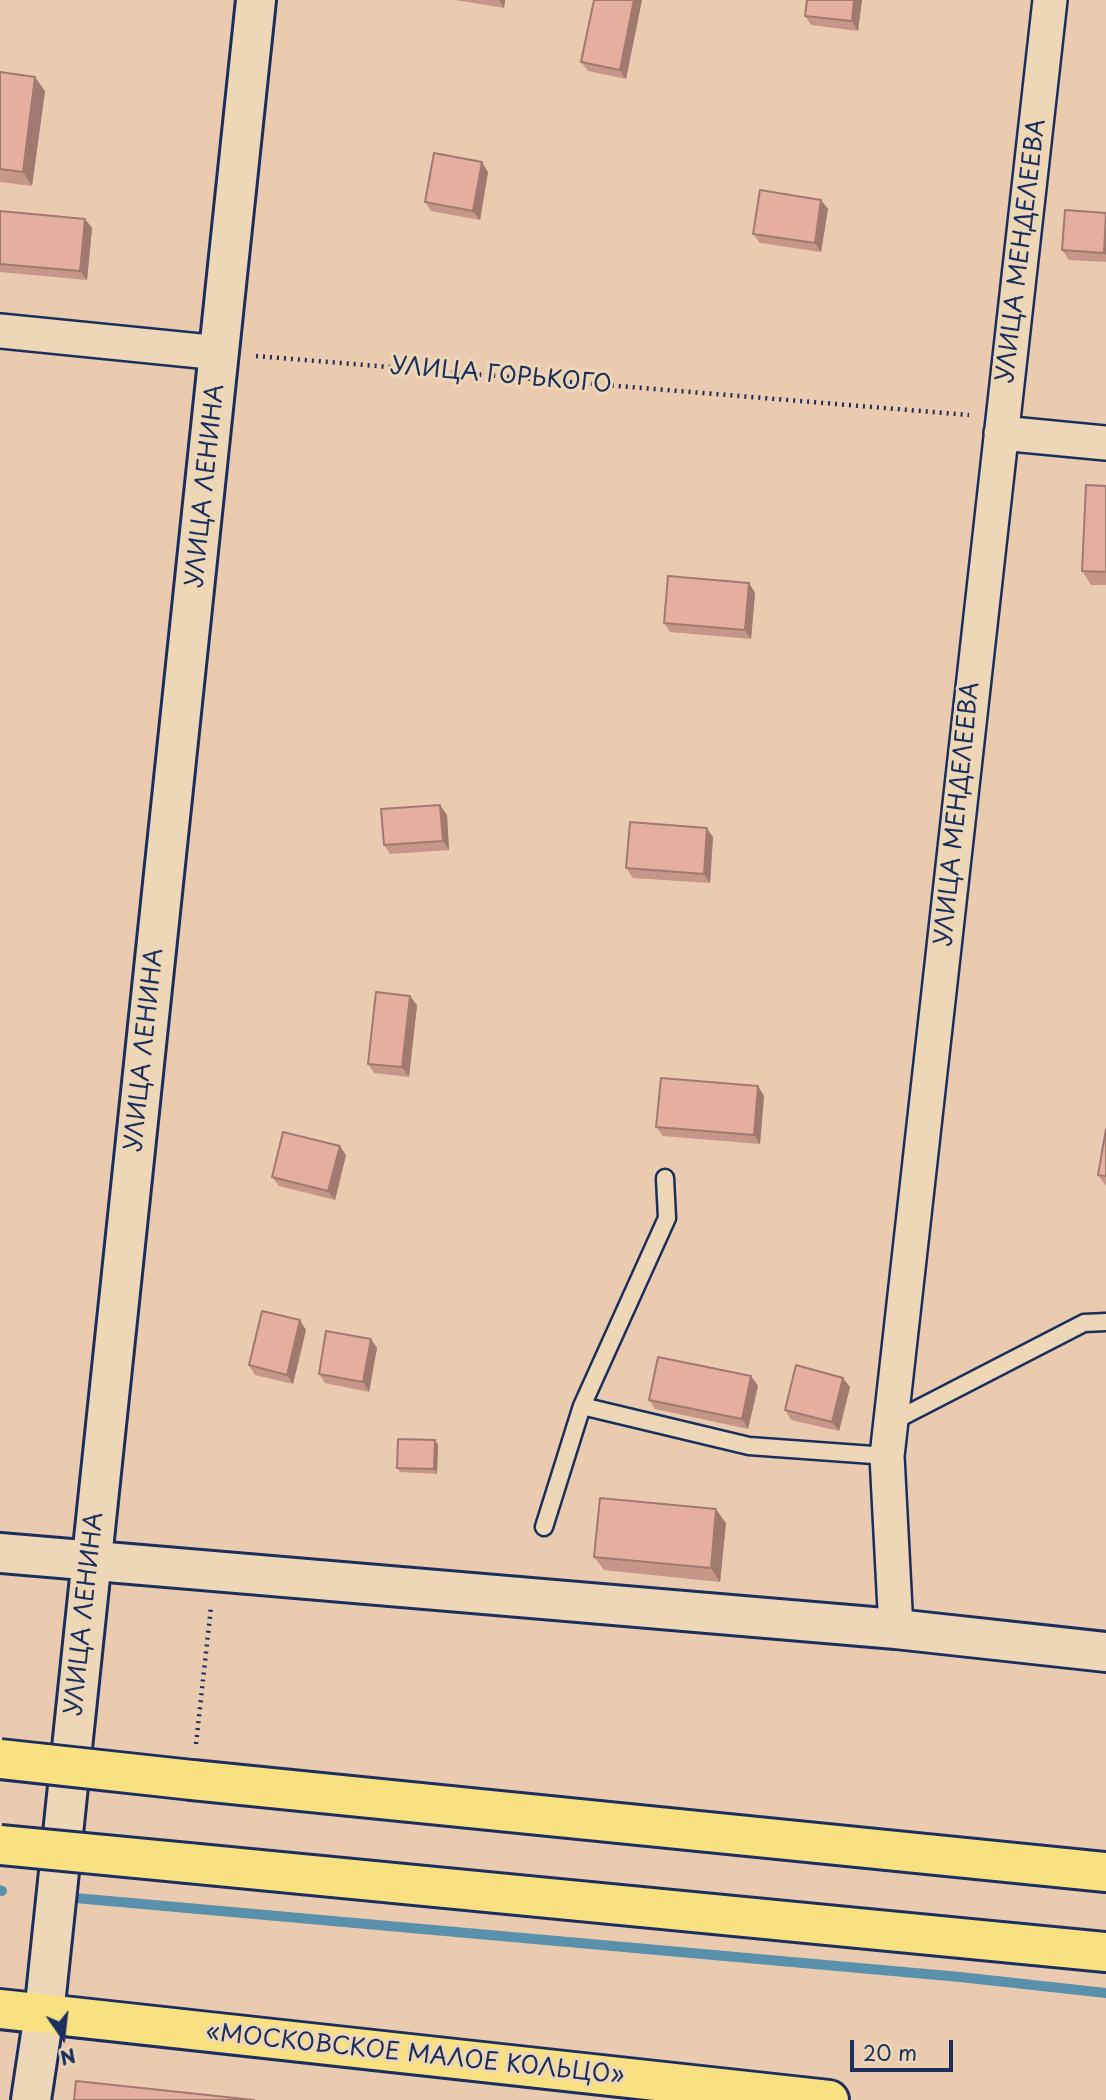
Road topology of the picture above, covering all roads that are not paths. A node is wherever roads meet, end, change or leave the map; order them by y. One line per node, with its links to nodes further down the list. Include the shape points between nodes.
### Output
1 (256, 0): 4 (street, УЛИЦА ЛЕНИНА)
2 (1050, 0): 5 (street, УЛИЦА МЕНДЕЛЕЕВА)
3 (0, 331): 4 (street)
4 (220, 353): 14 (street, УЛИЦА ЛЕНИНА)
5 (1001, 425): 6 (street); 10 (street, УЛИЦА МЕНДЕЛЕЕВА)
6 (1106, 443)
7 (665, 1178): 9 (lane, via 667,1218)
8 (1106, 1322): 10 (lane, via 1084,1323)
9 (582, 1406): 11 (lane, via 749,1446); 12 (lane)
10 (890, 1423): 11 (street, УЛИЦА МЕНДЕЛЕЕВА)
11 (887, 1456): 15 (street, УЛИЦА МЕНДЕЛЕЕВА)
12 (544, 1527)
13 (0, 1553): 14 (street)
14 (90, 1562): 15 (street); 22 (street, УЛИЦА ЛЕНИНА)
15 (896, 1629): 16 (street)
16 (1106, 1652)
17 (0, 1759): 19 (highway, bridge)
18 (0, 1845): 20 (highway, bridge)
19 (1106, 1872)
20 (1106, 1952)
21 (0, 2009): 22 (highway, «МОСКОВСКОЕ МАЛОЕ КОЛЬЦО»)
22 (44, 2014): 23 (street, УЛИЦА ЛЕНИНА); 24 (highway, «МОСКОВСКОЕ МАЛОЕ КОЛЬЦО»)
23 (31, 2100)
24 (829, 2100)

